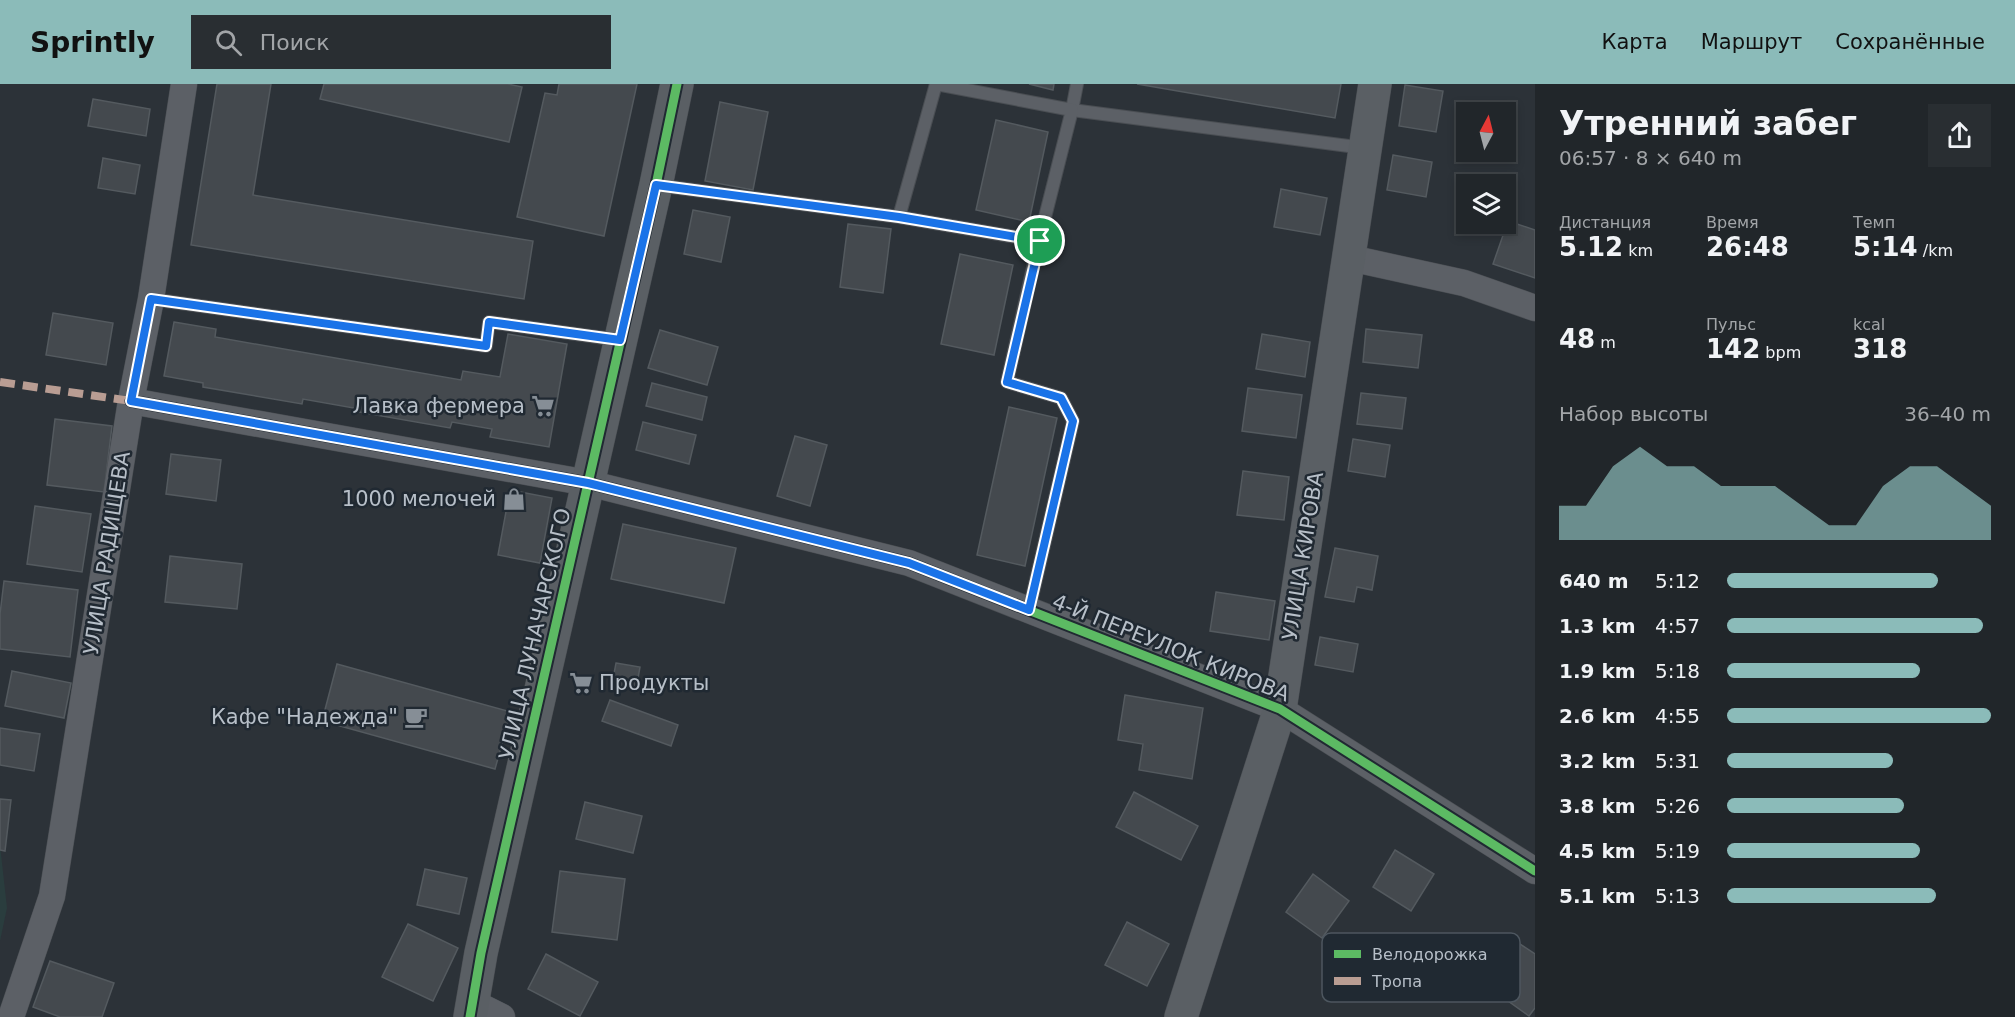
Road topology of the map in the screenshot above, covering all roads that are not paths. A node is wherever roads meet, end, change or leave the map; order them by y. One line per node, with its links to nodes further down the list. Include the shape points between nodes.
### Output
1 (184, 84): 11 (street, УЛИЦА РАДИЩЕВА)
2 (677, 84): 7 (street, УЛИЦА ЛУНАЧАРСКОГО)
3 (1077, 84): 5 (lane)
4 (1375, 84): 6 (street, УЛИЦА КИРОВА)
5 (1072, 110): 6 (lane); 8 (lane, via 936,84); 9 (lane)
6 (1365, 148): 10 (street, УЛИЦА КИРОВА)
7 (656, 185): 8 (lane); 13 (street, УЛИЦА ЛУНАЧАРСКОГО)
8 (899, 217): 9 (lane)
9 (1040, 241): 16 (lane, via 1007,382 1061,398 1073,421)
10 (1350, 258): 12 (street, via 1464,282); 17 (street, УЛИЦА КИРОВА)
11 (151, 299): 13 (lane, via 486,346 489,322); 14 (street, УЛИЦА РАДИЩЕВА)
12 (1535, 308)
13 (620, 340): 15 (street, УЛИЦА ЛУНАЧАРСКОГО)
14 (131, 401): 15 (street, 4-Й ПЕРЕУЛОК КИРОВА); 20 (street, УЛИЦА РАДИЩЕВА, via 52,896)
15 (588, 483): 16 (street, 4-Й ПЕРЕУЛОК КИРОВА, via 909,563); 19 (street, УЛИЦА ЛУНАЧАРСКОГО, via 482,953)
16 (1029, 610): 17 (street, 4-Й ПЕРЕУЛОК КИРОВА)
17 (1280, 709): 18 (street, 4-Й ПЕРЕУЛОК КИРОВА); 21 (street, УЛИЦА КИРОВА)
18 (1535, 872)
19 (482, 1012)
20 (11, 1017)
21 (1181, 1017)

